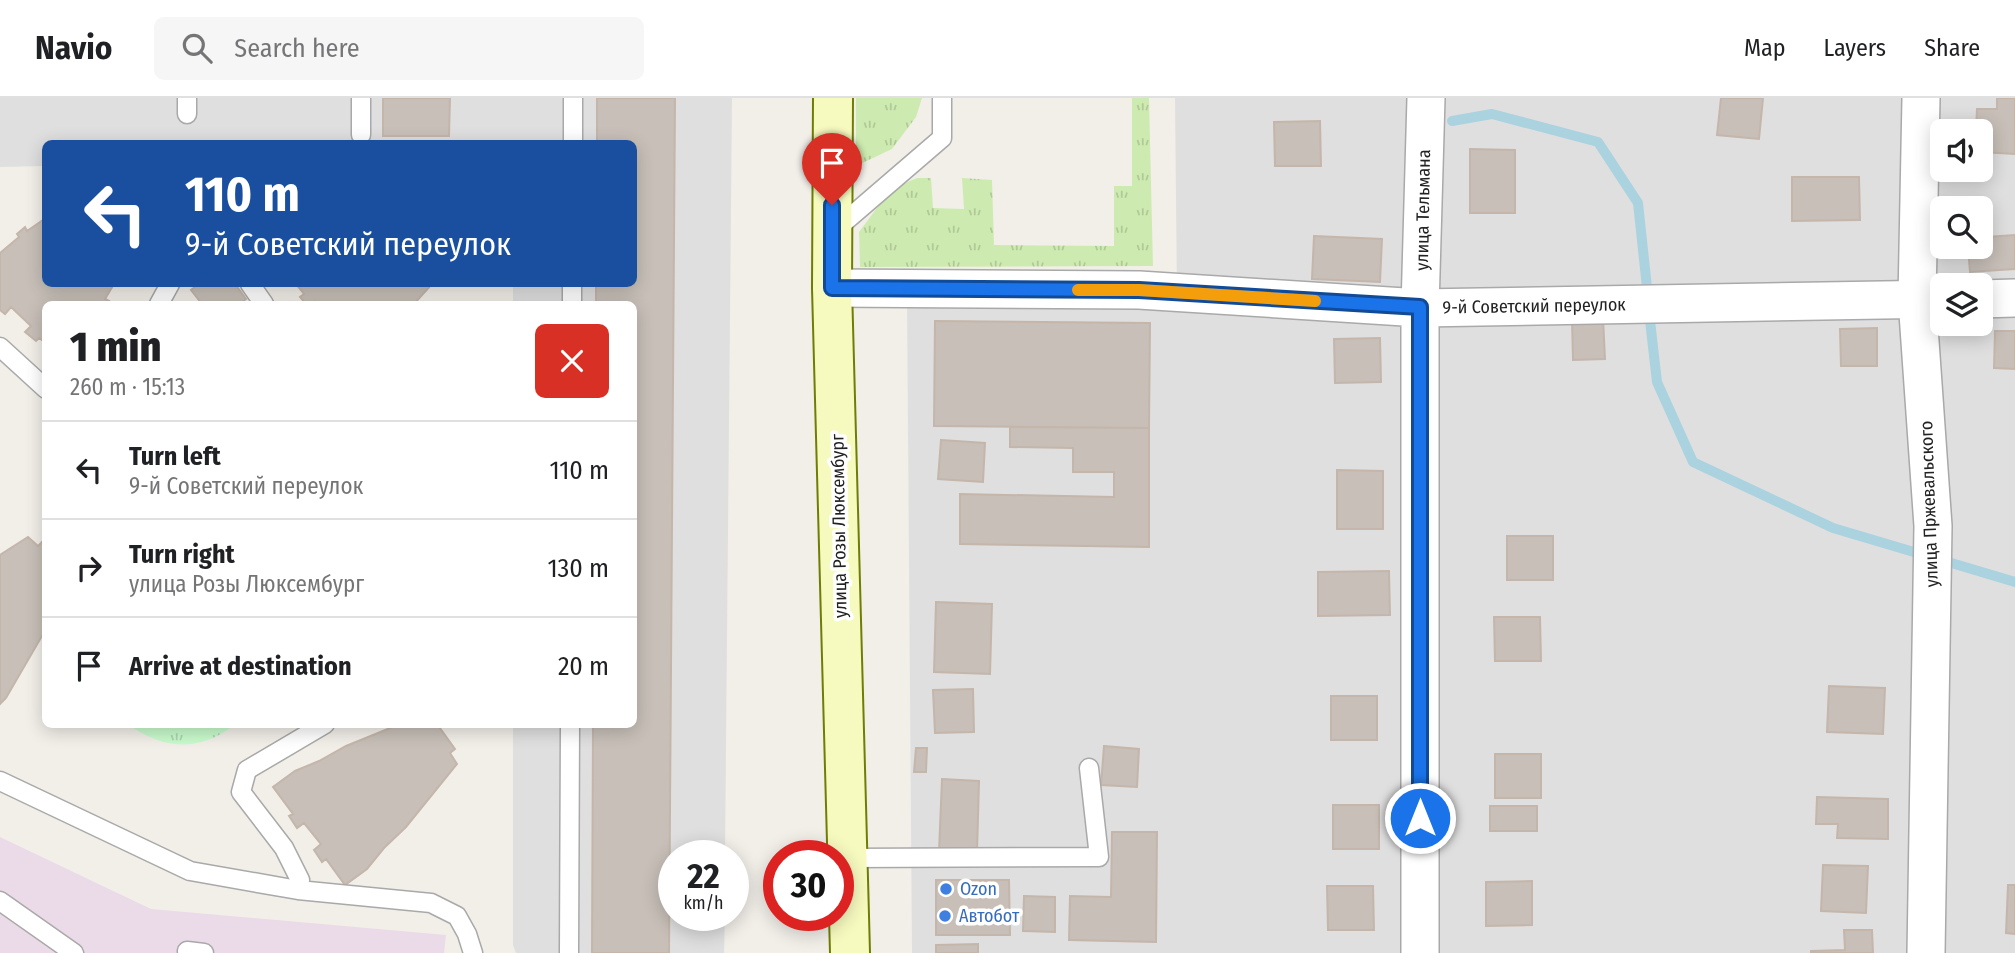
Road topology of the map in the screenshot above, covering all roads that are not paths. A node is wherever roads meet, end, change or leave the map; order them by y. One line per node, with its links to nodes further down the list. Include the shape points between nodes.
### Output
1 (361, 98): 7 (lane)
2 (573, 98): 8 (lane)
3 (833, 98): 9 (main road, улица Розы Люксембург)
4 (942, 98): 9 (lane, via 942,138)
5 (1426, 98): 14 (street, улица Тельмана)
6 (1922, 98): 11 (street, улица Пржевальского)
7 (361, 135)
8 (573, 140)
9 (832, 232): 10 (main road, улица Розы Люксембург)
10 (832, 288): 14 (street, 9-й Советский переулок, via 1139,290); 22 (main road, улица Розы Люксембург)
11 (1930, 299): 14 (street, 9-й Советский переулок)
12 (1993, 299): 13 (street)
13 (2015, 299)
14 (1420, 307): 31 (street, улица Тельмана)
15 (1930, 336): 32 (street, улица Пржевальского, via 1933,526)
16 (0, 348): 17 (lane)
17 (42, 385)
18 (319, 728): 24 (lane, via 247,770 241,792 284,848 300,880)
19 (570, 728): 29 (lane)
20 (1089, 768): 23 (lane, via 1099,858)
21 (0, 781): 24 (lane, via 190,871)
22 (847, 840)
23 (854, 858)
24 (298, 890): 28 (lane, via 430,903 457,916)
25 (2, 902): 27 (lane)
26 (850, 931): 30 (main road, улица Розы Люксембург)
27 (74, 953)
28 (472, 953)
29 (569, 953)
30 (850, 953)
31 (1420, 953)
32 (1926, 953)

